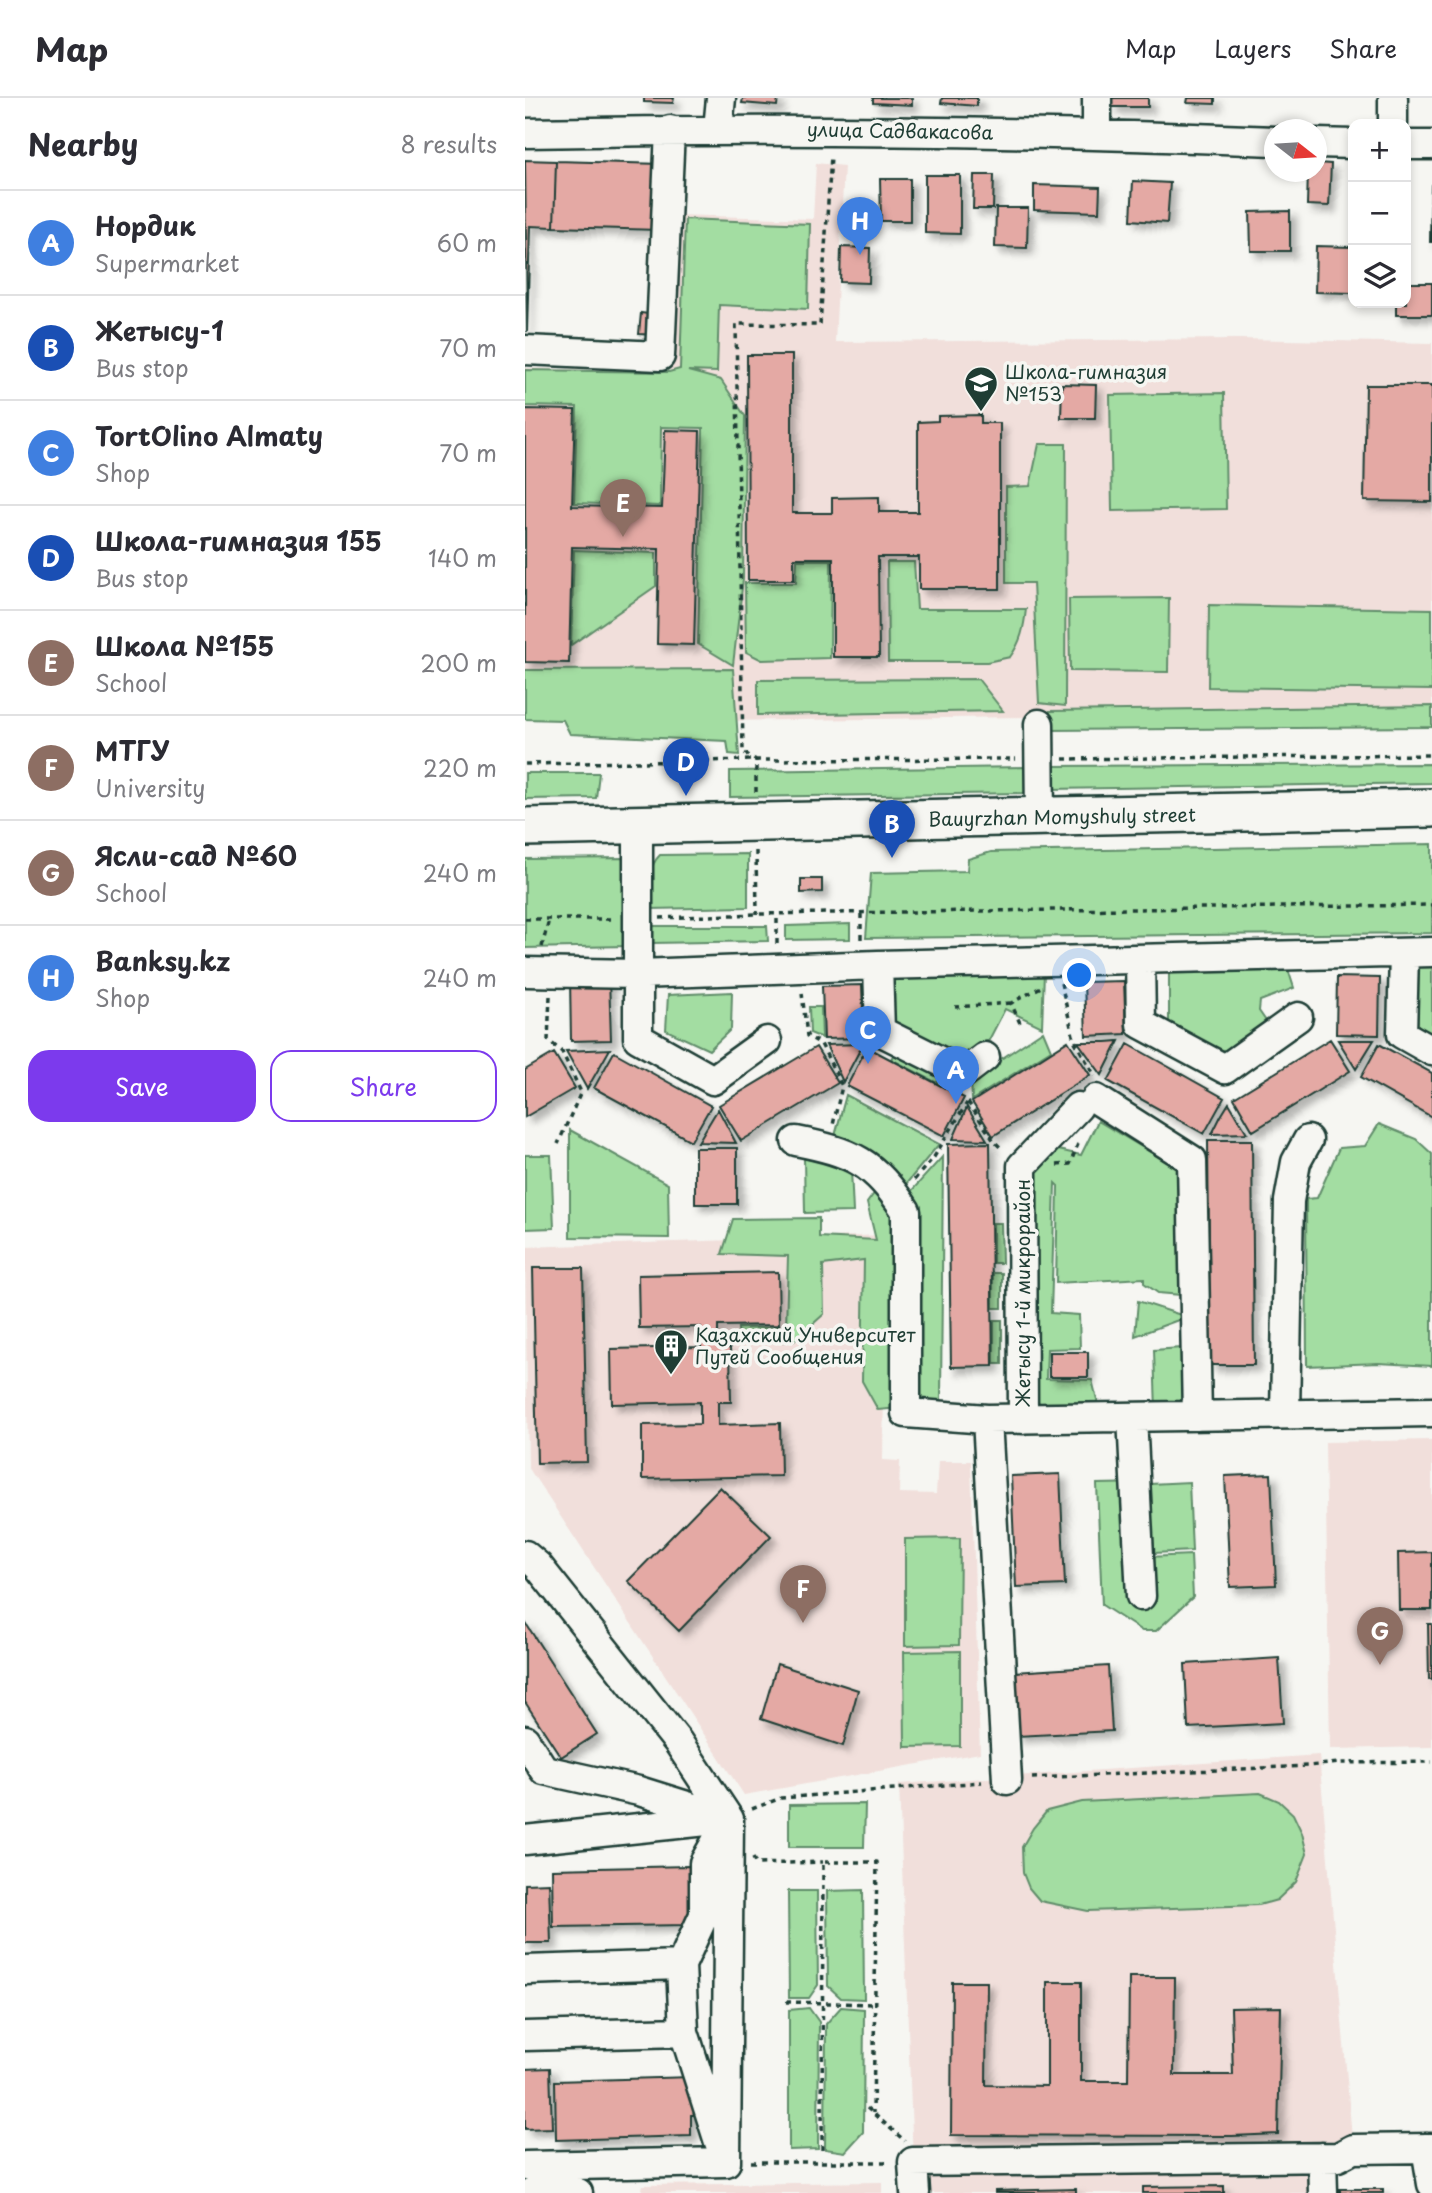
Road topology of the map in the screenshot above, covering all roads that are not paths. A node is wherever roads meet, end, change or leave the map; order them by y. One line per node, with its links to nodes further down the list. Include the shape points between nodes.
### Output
1 (721, 98): 5 (street)
2 (1097, 98): 8 (street)
3 (1393, 98): 4 (street)
4 (1393, 119)
5 (718, 129): 6 (street, улица Садвакасова); 8 (street, улица Садвакасова)
6 (670, 130): 7 (street, улица Садвакасова); 14 (street, via 660,356)
7 (525, 133)
8 (1097, 134): 9 (street, улица Садвакасова)
9 (1264, 141)
10 (1327, 143): 11 (street)
11 (1348, 144)
12 (1411, 145): 13 (street)
13 (1432, 145)
14 (525, 350)
15 (1039, 724): 17 (street)
16 (1432, 808): 17 (main road, Bauyrzhan Momyshuly street)
17 (1040, 817): 18 (main road, Bauyrzhan Momyshuly street)
18 (638, 826): 19 (main road, Bauyrzhan Momyshuly street); 25 (street)
19 (525, 827)
20 (1432, 952): 21 (street)
21 (1404, 953): 22 (street); 28 (street, via 1402,1034)
22 (1140, 959): 24 (street); 26 (street, via 1141,1024 1225,1069)
23 (539, 964): 25 (street)
24 (878, 965): 25 (street); 29 (street, via 880,1031)
25 (639, 974): 27 (street, via 638,1038 713,1080)
26 (1299, 1017)
27 (767, 1041)
28 (1432, 1051)
29 (975, 1065)
30 (1308, 1140): 33 (street, via 1296,1162 1289,1201)
31 (796, 1141): 36 (street, via 842,1151 870,1166 906,1211 906,1413)
32 (1432, 1412): 33 (street)
33 (1285, 1414): 34 (street)
34 (1197, 1416): 35 (street); 37 (street, Жетысу 1-й микрорайон, via 1192,1160 1087,1103 1022,1166)
35 (1132, 1417): 37 (street); 39 (street)
36 (987, 1419): 37 (street); 41 (street)
37 (1023, 1419)
38 (525, 1555): 42 (street, via 678,1742)
39 (1141, 1596)
40 (525, 1740): 42 (street, via 544,1770 639,1791)
41 (1007, 1780)
42 (729, 1819): 43 (street); 44 (street, via 704,1863 704,1915); 50 (street)
43 (525, 1840)
44 (681, 1965): 45 (street); 46 (street)
45 (525, 1970)
46 (684, 2032): 47 (street); 50 (street)
47 (525, 2036)
48 (1429, 2148): 49 (street, via 1353,2149 1338,2157); 52 (street)
49 (1322, 2157): 54 (street, via 910,2162); 55 (street)
50 (726, 2162): 51 (street)
51 (529, 2181): 53 (street)
52 (1432, 2184)
53 (578, 2193)
54 (915, 2193)
55 (1323, 2193)

